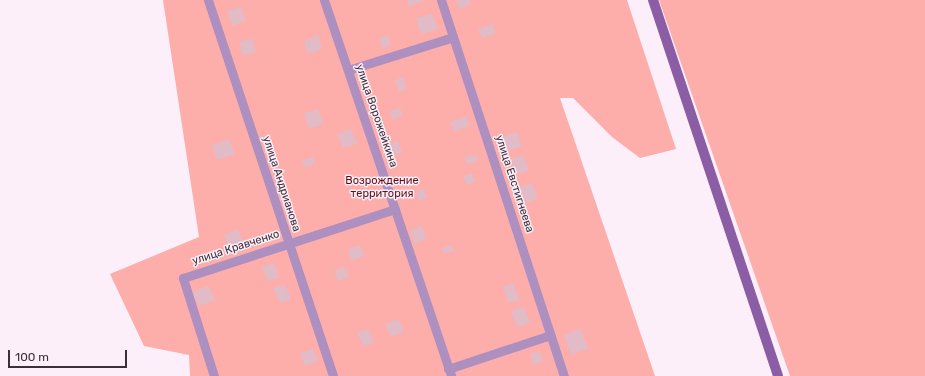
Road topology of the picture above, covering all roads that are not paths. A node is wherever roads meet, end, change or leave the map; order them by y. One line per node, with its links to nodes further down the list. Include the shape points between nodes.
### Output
1 (208, 0): 8 (street, улица Андрианова)
2 (324, 0): 6 (street, улица Ворожейкина)
3 (441, 0): 5 (street, улица Евстигнеева)
4 (653, 0): 14 (main road)
5 (453, 36): 6 (street); 9 (street, улица Евстигнеева)
6 (348, 70): 7 (street, улица Ворожейкина)
7 (395, 209): 8 (street, улица Кравченко); 10 (street, улица Ворожейкина)
8 (288, 243): 11 (street, улица Кравченко, via 183,278); 12 (street, улица Андрианова)
9 (550, 335): 10 (street); 13 (street, улица Евстигнеева)
10 (449, 372)
11 (214, 376)
12 (333, 376)
13 (564, 376)
14 (778, 376)

